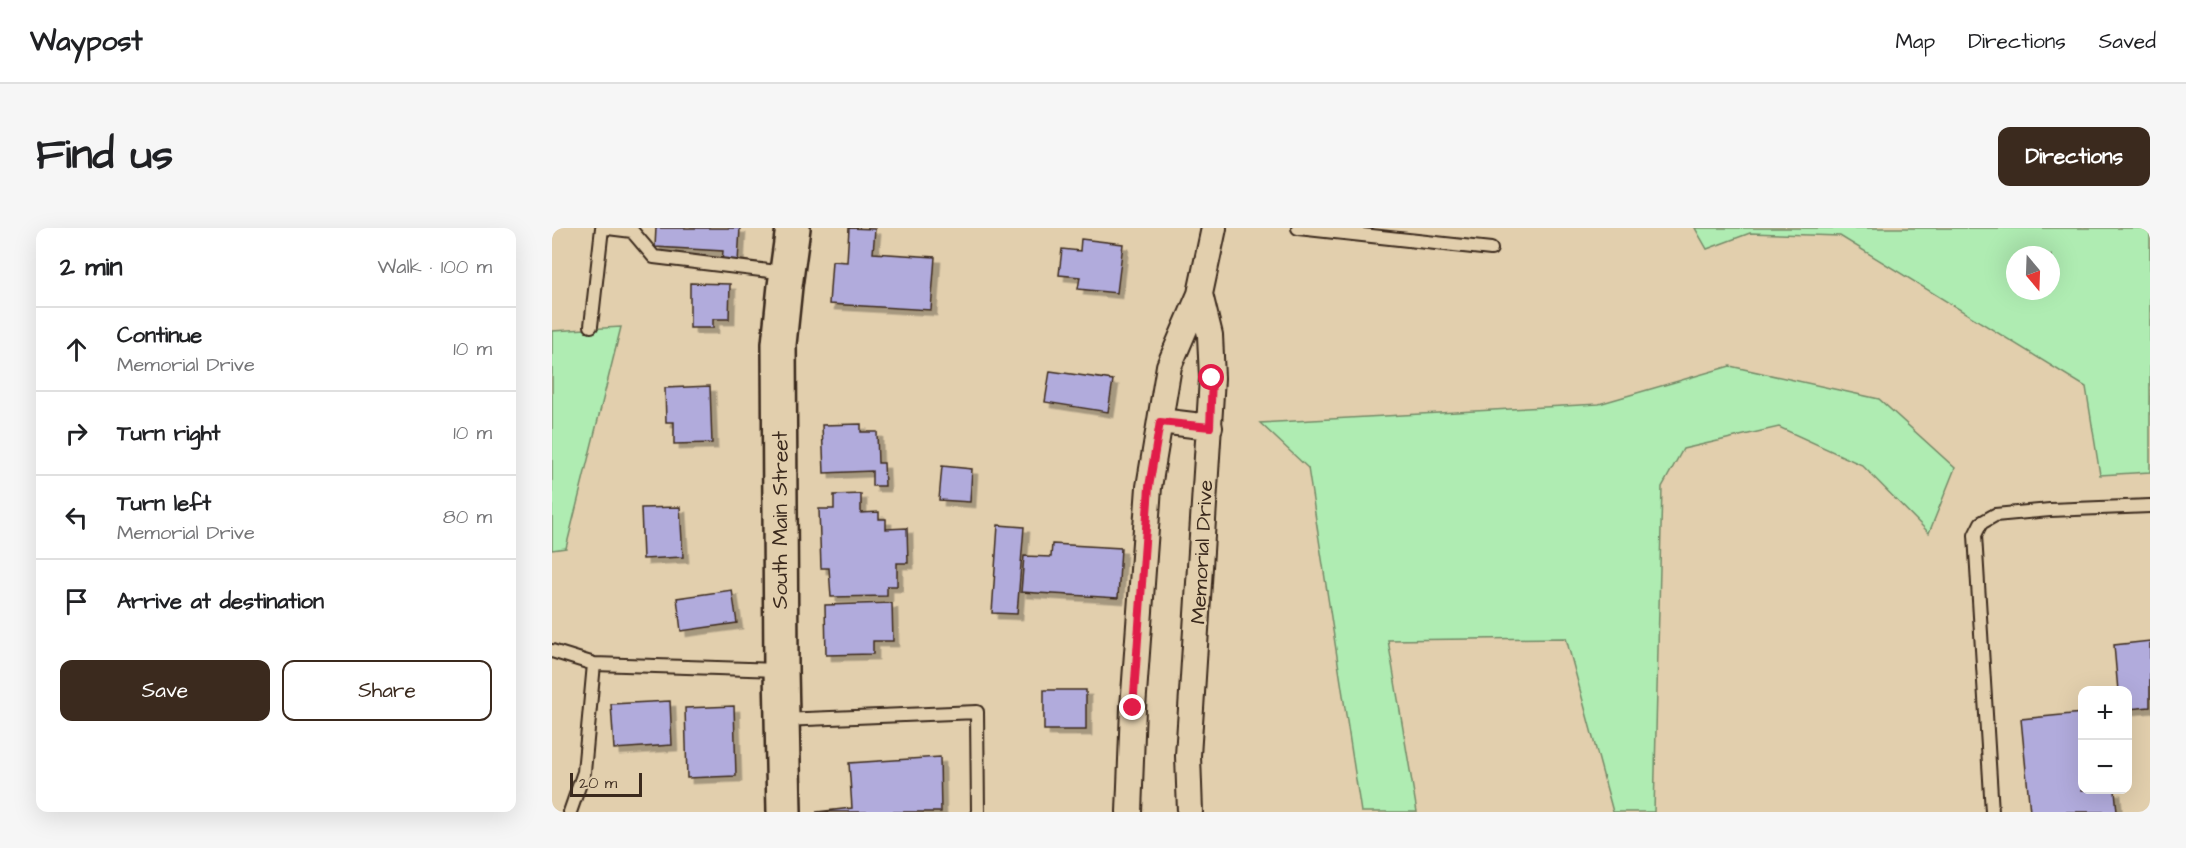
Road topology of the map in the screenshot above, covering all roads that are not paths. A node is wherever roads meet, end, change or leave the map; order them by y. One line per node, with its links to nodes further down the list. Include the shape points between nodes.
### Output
1 (602, 228): 9 (lane)
2 (608, 228): 7 (lane, via 632,231 654,257)
3 (793, 228): 7 (highway, South Main Street)
4 (1215, 228): 8 (street, Memorial Drive)
5 (1298, 228): 6 (lane)
6 (1491, 249)
7 (787, 273): 15 (highway, South Main Street, via 779,344)
8 (1200, 294): 10 (street, Memorial Drive, via 1169,366); 11 (street, Memorial Drive, via 1210,335)
9 (591, 326)
10 (1160, 422): 11 (street); 20 (street, Memorial Drive, via 1149,487 1133,708)
11 (1210, 427): 21 (street, Memorial Drive, via 1188,756)
12 (2150, 507): 22 (lane, via 1995,515 1981,523 1975,535)
13 (552, 651): 14 (lane)
14 (594, 664): 15 (lane); 17 (lane, via 584,772)
15 (781, 670): 16 (highway, South Main Street)
16 (782, 720): 18 (highway, South Main Street); 19 (lane, via 977,712)
17 (570, 812)
18 (784, 812)
19 (978, 812)
20 (1130, 812)
21 (1190, 812)
22 (1992, 812)

